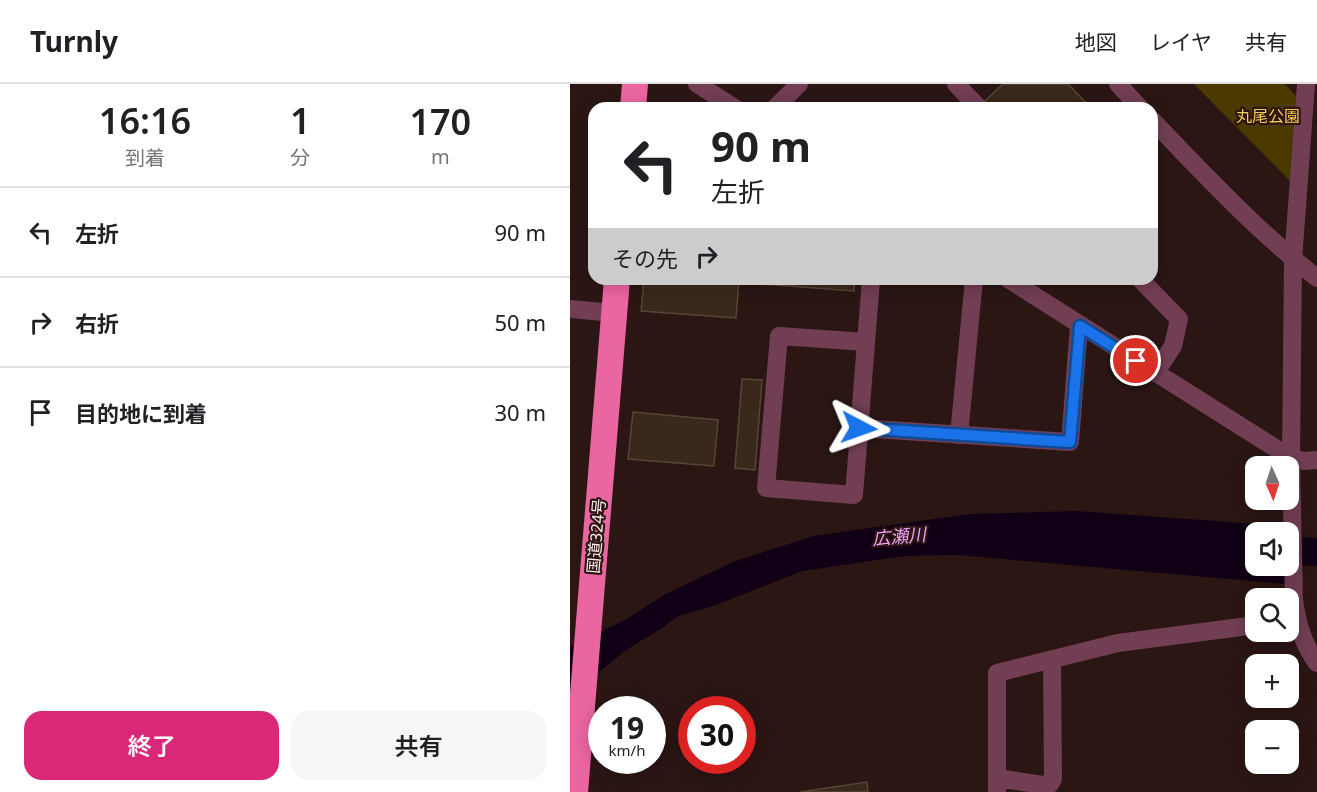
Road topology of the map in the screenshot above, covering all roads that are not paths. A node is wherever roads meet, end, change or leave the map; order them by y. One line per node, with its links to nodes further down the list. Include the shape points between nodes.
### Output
1 (635, 84): 7 (highway)
2 (696, 84): 8 (street)
3 (800, 84): 9 (street)
4 (956, 84): 10 (street)
5 (1118, 84): 11 (street)
6 (1304, 87): 13 (street)
7 (634, 102)
8 (725, 102)
9 (781, 102)
10 (973, 102)
11 (1133, 102)
12 (1158, 126): 13 (street, via 1230,202)
13 (1293, 260): 14 (street); 28 (street)
14 (1317, 278)
15 (616, 285): 21 (highway, 国道324号)
16 (871, 285): 23 (street)
17 (973, 285): 26 (street)
18 (1017, 285): 22 (street)
19 (1146, 285): 24 (street, via 1179,320 1173,346)
20 (570, 309): 21 (street)
21 (614, 313): 38 (highway, 国道324号)
22 (1080, 326): 24 (street); 26 (street, via 1070,442)
23 (866, 342): 25 (street); 25 (street, via 779,336 766,488 854,495)
24 (1155, 373): 27 (street)
25 (859, 428): 26 (street)
26 (959, 435)
27 (1288, 456)
28 (1291, 456)
29 (1299, 460): 30 (street)
30 (1317, 460)
31 (1293, 510): 32 (street)
32 (1294, 588)
33 (1245, 626): 35 (street, via 1118,643)
34 (1299, 631): 36 (street)
35 (1052, 659): 37 (street, via 997,672); 37 (street, via 1053,779 1043,785)
36 (1317, 663)
37 (997, 785)
38 (575, 792)

